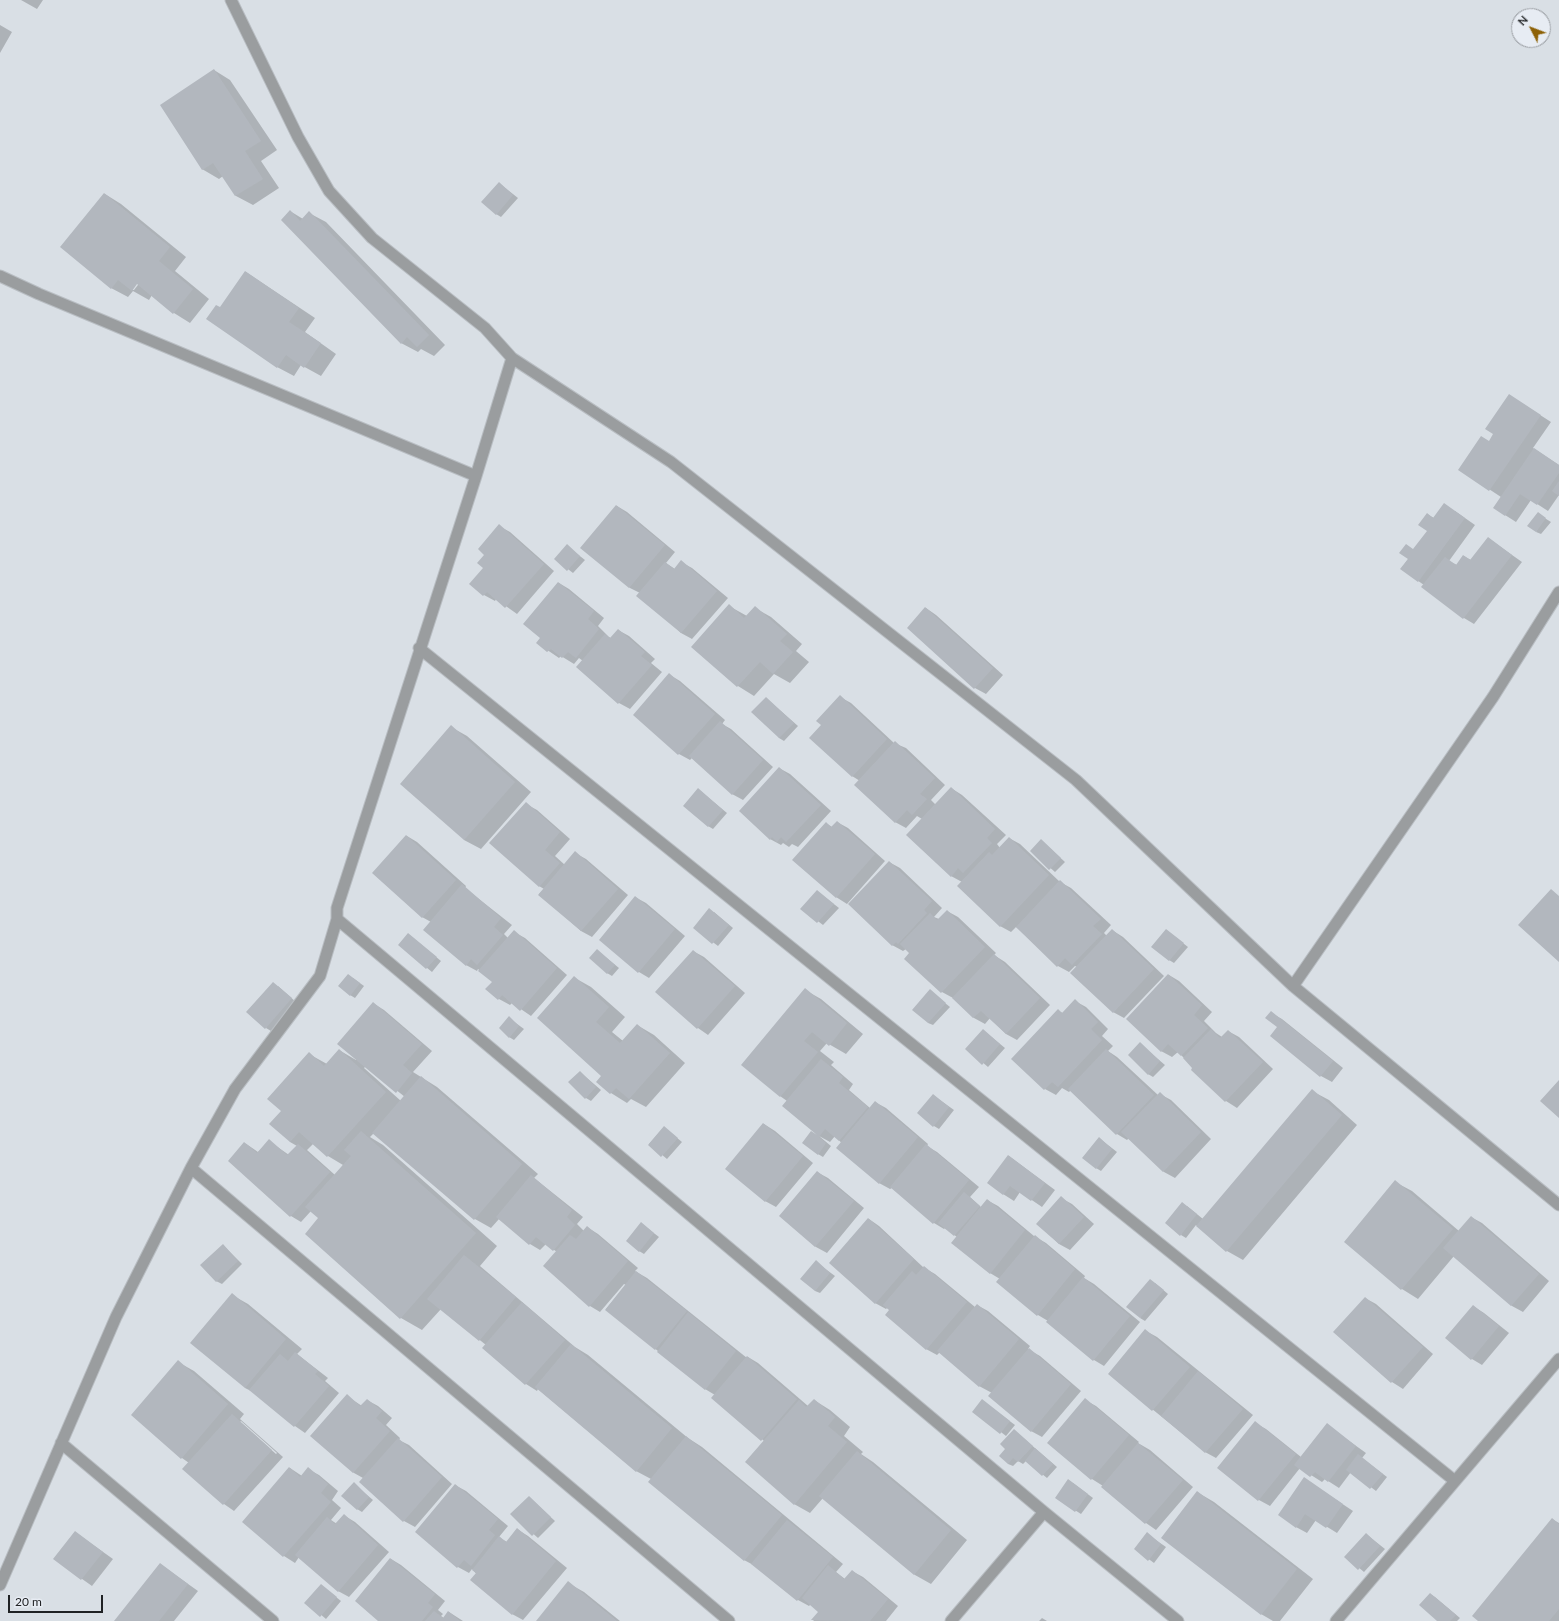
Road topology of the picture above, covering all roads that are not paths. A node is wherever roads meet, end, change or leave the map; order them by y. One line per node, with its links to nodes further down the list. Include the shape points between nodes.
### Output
1 (231, 0): 3 (street, via 298,137 329,191 372,238 485,328)
2 (0, 276): 4 (street)
3 (512, 358): 4 (street); 8 (street, via 671,462 1076,780)
4 (476, 476): 6 (street)
5 (1559, 592): 8 (street, via 1493,697)
6 (419, 648): 7 (street, via 337,908); 13 (street)
7 (337, 919): 9 (street, via 320,976 235,1089); 14 (street)
8 (1293, 986): 10 (street)
9 (191, 1168): 12 (street, via 116,1318); 17 (street)
10 (1559, 1205)
11 (1559, 1359): 13 (street)
12 (61, 1443): 15 (street); 16 (street)
13 (1455, 1481): 20 (street)
14 (1044, 1512): 18 (street); 19 (street)
15 (0, 1585)
16 (273, 1621)
17 (729, 1621)
18 (951, 1621)
19 (1178, 1621)
20 (1336, 1621)

